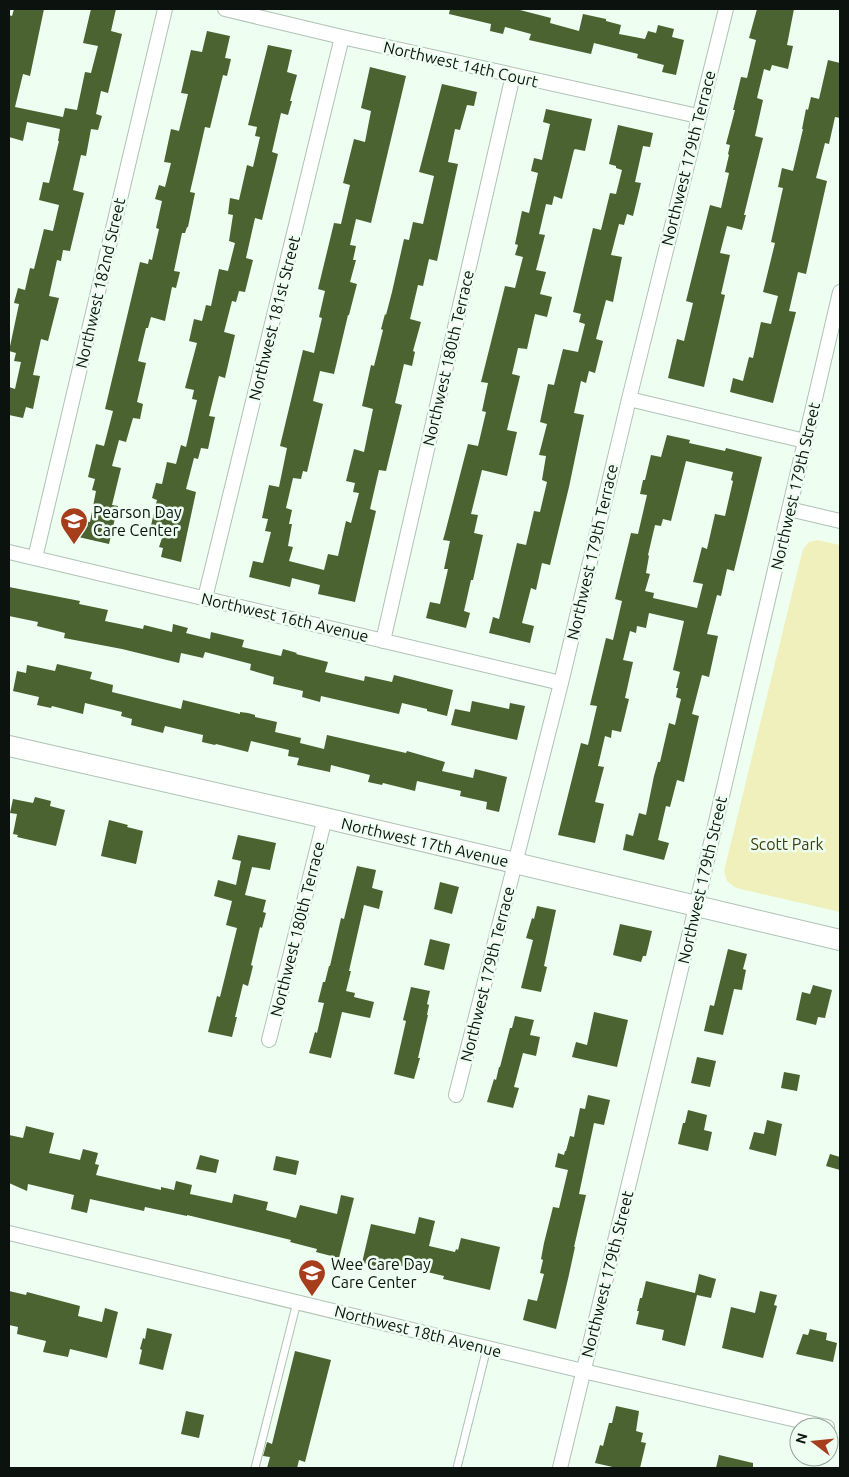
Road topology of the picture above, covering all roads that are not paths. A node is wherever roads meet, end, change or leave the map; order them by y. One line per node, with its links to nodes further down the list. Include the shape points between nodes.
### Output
1 (165, 9): 14 (street, Northwest 182nd Street)
2 (225, 9): 4 (street, Northwest 14th Court)
3 (726, 9): 6 (street, Northwest 179th Terrace)
4 (342, 37): 5 (street, Northwest 14th Court); 15 (street, Northwest 181st Street)
5 (513, 75): 6 (street, Northwest 14th Court); 16 (street, Northwest 180th Terrace)
6 (698, 116): 9 (street, Northwest 179th Terrace)
7 (840, 292): 8 (street, Northwest 179th Street)
8 (835, 334): 10 (street, Northwest 179th Street)
9 (629, 399): 10 (street); 17 (street, Northwest 179th Terrace)
10 (805, 441): 11 (street, Northwest 179th Street)
11 (789, 509): 12 (street); 21 (street, Northwest 179th Street)
12 (840, 521)
13 (9, 552): 14 (street, Northwest 16th Avenue)
14 (35, 558): 15 (street, Northwest 16th Avenue)
15 (205, 598): 16 (street, Northwest 16th Avenue)
16 (383, 641): 17 (street, Northwest 16th Avenue)
17 (561, 683): 20 (street, Northwest 179th Terrace)
18 (9, 746): 19 (street, Northwest 17th Avenue)
19 (325, 818): 20 (street, Northwest 17th Avenue); 23 (street, Northwest 180th Terrace)
20 (515, 863): 21 (street, Northwest 17th Avenue); 24 (street, Northwest 179th Terrace)
21 (696, 906): 22 (street, Northwest 17th Avenue); 28 (street, Northwest 179th Street)
22 (840, 940)
23 (269, 1040)
24 (456, 1095)
25 (9, 1233): 26 (street, Northwest 18th Avenue)
26 (297, 1302): 27 (street, Northwest 18th Avenue); 30 (lane)
27 (487, 1348): 28 (street, Northwest 18th Avenue); 31 (lane)
28 (583, 1371): 29 (street, Northwest 18th Avenue); 32 (street, Northwest 179th Street)
29 (789, 1418)
30 (255, 1468)
31 (457, 1468)
32 (560, 1468)

